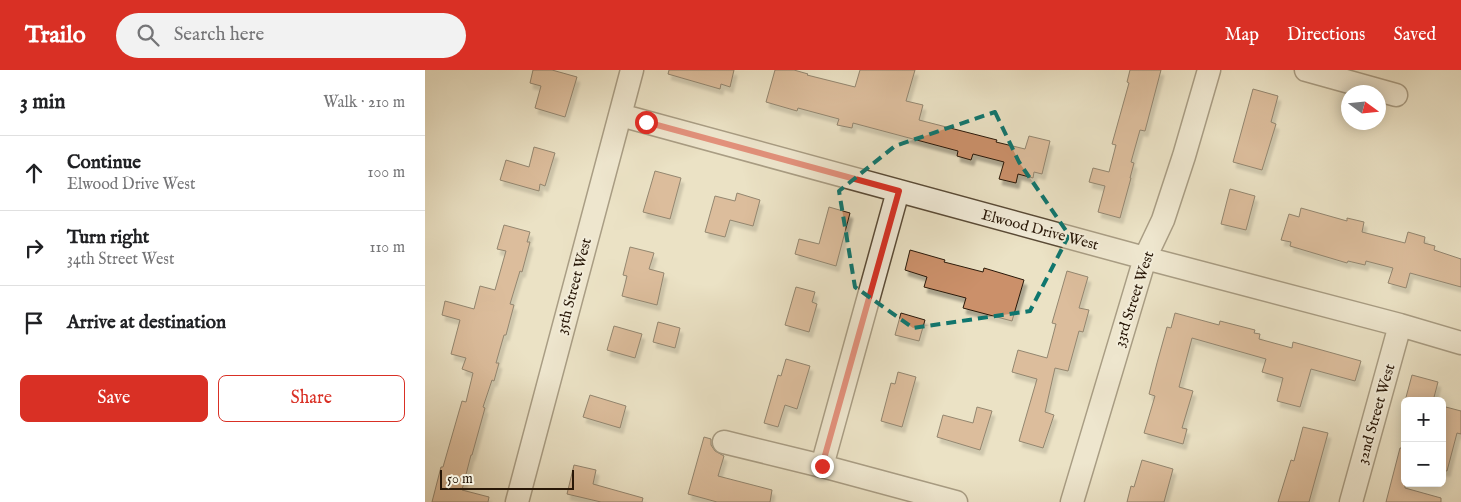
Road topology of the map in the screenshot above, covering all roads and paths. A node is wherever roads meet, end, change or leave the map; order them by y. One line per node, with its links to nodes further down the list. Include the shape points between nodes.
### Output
1 (632, 70): 5 (street, 35th Street West)
2 (1209, 70): 7 (street, 33rd Street West, via 1163,220)
3 (1306, 70): 4 (street)
4 (1396, 95)
5 (620, 115): 6 (street, Elwood Drive West); 12 (street, 35th Street West)
6 (899, 191): 7 (street, Elwood Drive West); 11 (street)
7 (1145, 258): 8 (street, Elwood Drive West); 14 (street, 33rd Street West)
8 (1400, 325): 9 (street, Elwood Drive West); 15 (street, 32nd Street West)
9 (1461, 343)
10 (723, 442): 11 (street)
11 (822, 466): 13 (street)
12 (517, 502)
13 (956, 502)
14 (1072, 502)
15 (1351, 502)

